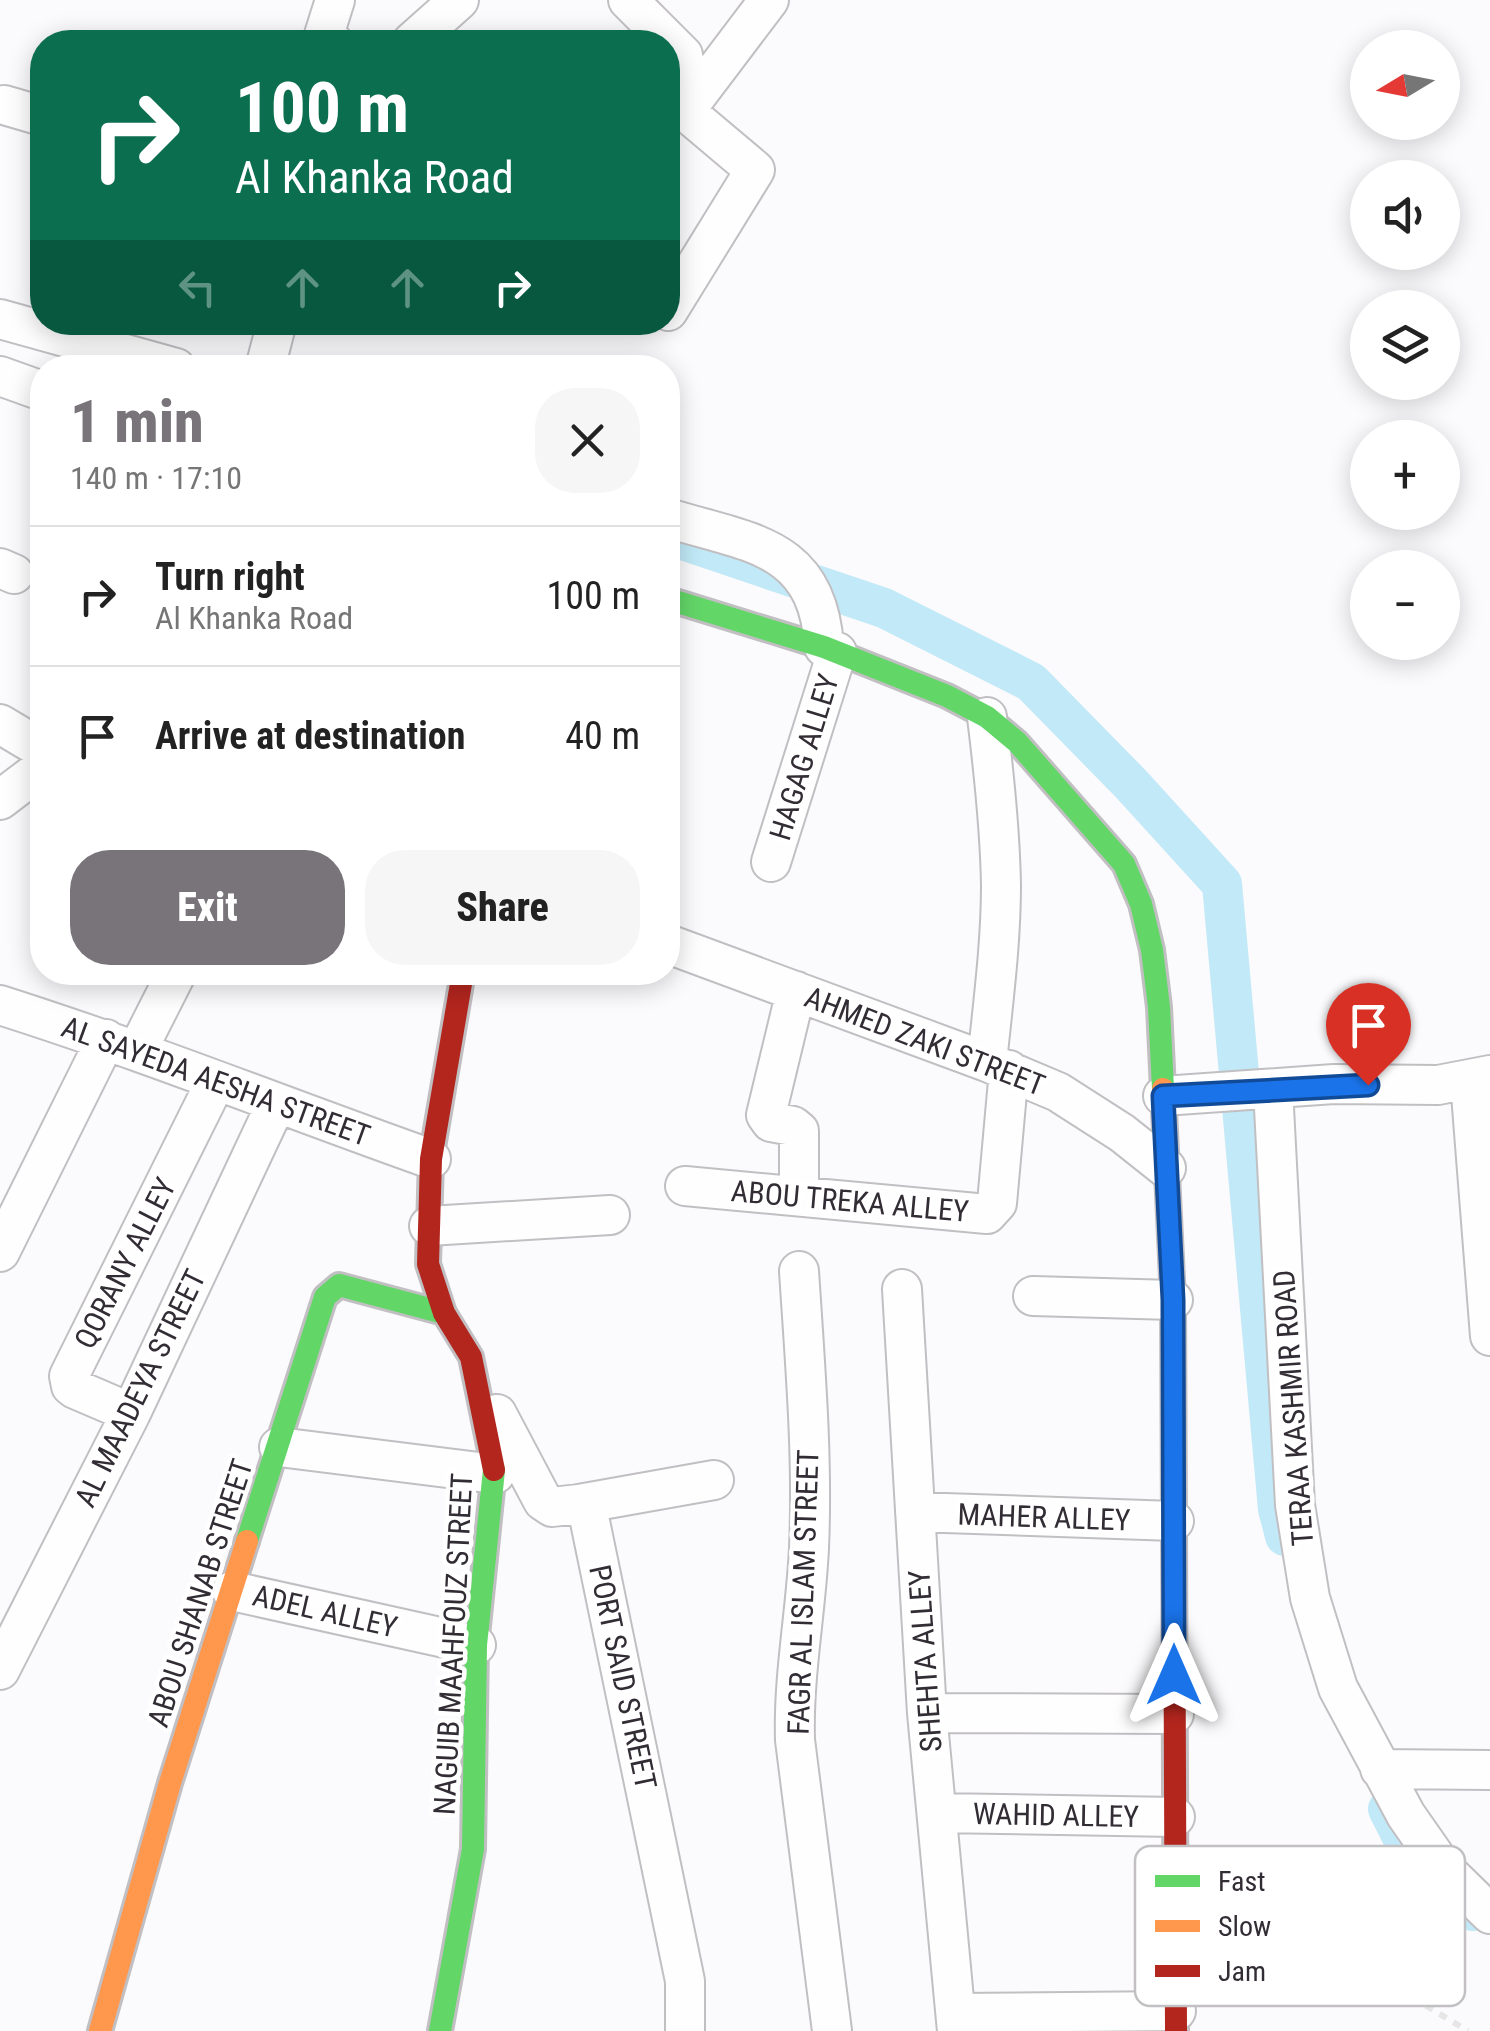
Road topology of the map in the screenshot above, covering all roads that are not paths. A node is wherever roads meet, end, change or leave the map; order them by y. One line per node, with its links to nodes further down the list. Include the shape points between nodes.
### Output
1 (335, 0): 5 (street)
2 (460, 0): 6 (street)
3 (628, 0): 7 (street)
4 (770, 0): 12 (street)
5 (326, 30)
6 (426, 30)
7 (647, 30)
8 (680, 54): 9 (street, via 686,72)
9 (680, 93)
10 (680, 98): 12 (street)
11 (4, 105): 13 (street)
12 (685, 110): 14 (street, via 755,170)
13 (30, 113)
14 (680, 292)
15 (0, 319): 16 (street)
16 (30, 327)
17 (57, 335): 18 (street)
18 (129, 355)
19 (0, 376): 20 (street)
20 (30, 387)
21 (680, 522): 23 (street, via 778,552 813,593)
22 (680, 609): 23 (street)
23 (830, 649): 24 (street); 27 (street, HAGAG ALLEY)
24 (987, 717): 34 (street, via 1001,888); 38 (street, via 1124,864 1152,950)
25 (0, 724): 26 (street)
26 (30, 776)
27 (772, 862)
28 (680, 948): 31 (street, AHMED ZAKI STREET)
29 (167, 985): 33 (street)
30 (461, 985): 40 (street, NAGUIB MAAHFOUZ STREET)
31 (796, 991): 34 (street, AHMED ZAKI STREET); 44 (street, via 766,1116 800,1131)
32 (0, 1005): 33 (street, AL SAYEDA AESHA STREET)
33 (122, 1045): 36 (street, AL SAYEDA AESHA STREET); 42 (street)
34 (998, 1066): 41 (street, AHMED ZAKI STREET, via 1091,1111); 44 (street, ABOU TREKA ALLEY, via 992,1212)
35 (1480, 1078): 37 (street); 53 (street)
36 (216, 1081): 39 (street, AL SAYEDA AESHA STREET); 55 (street, QORANY ALLEY, via 69,1376 75,1390)
37 (1265, 1089): 38 (street); 67 (street, TERAA KASHMIR ROAD, via 1294,1505 1325,1653)
38 (1163, 1096): 41 (street)
39 (276, 1104): 40 (street, AL SAYEDA AESHA STREET); 55 (street, AL MAADEYA STREET)
40 (431, 1159): 46 (street, NAGUIB MAAHFOUZ STREET)
41 (1166, 1168): 51 (street)
42 (17, 1178): 47 (street)
43 (685, 1186): 44 (street, ABOU TREKA ALLEY)
44 (799, 1196)
45 (610, 1216): 46 (street)
46 (429, 1226): 52 (street, NAGUIB MAAHFOUZ STREET, via 428,1264)
47 (0, 1252)
48 (799, 1271): 80 (street, FAGR AL ISLAM STREET, via 810,1441 795,1724)
49 (902, 1290): 60 (street, SHEHTA ALLEY)
50 (1033, 1296): 51 (street)
51 (1173, 1300): 61 (street)
52 (444, 1312): 54 (street, NAGUIB MAAHFOUZ STREET); 56 (street, ABOU SHANAB STREET, via 346,1286 328,1291)
53 (1490, 1336)
54 (477, 1377): 57 (street, NAGUIB MAAHFOUZ STREET); 59 (street, via 543,1502)
55 (131, 1413): 64 (street, AL MAADEYA STREET)
56 (279, 1447): 57 (street); 62 (street, ABOU SHANAB STREET)
57 (494, 1474): 63 (street, NAGUIB MAAHFOUZ STREET)
58 (714, 1480): 59 (street)
59 (579, 1504): 79 (street, PORT SAID STREET, via 589,1517 686,1981)
60 (916, 1512): 61 (street, MAHER ALLEY); 65 (street, SHEHTA ALLEY)
61 (1174, 1521): 66 (street)
62 (232, 1591): 63 (street, ADEL ALLEY); 77 (street, ABOU SHANAB STREET)
63 (476, 1645): 78 (street, NAGUIB MAAHFOUZ STREET, via 473,1849)
64 (0, 1670)
65 (927, 1713): 66 (street); 69 (street, SHEHTA ALLEY)
66 (1174, 1714): 70 (street)
67 (1380, 1769): 68 (street); 72 (street, TERAA KASHMIR ROAD)
68 (1490, 1770)
69 (936, 1813): 70 (street, WAHID ALLEY); 76 (street, SHEHTA ALLEY)
70 (1175, 1817): 71 (street)
71 (1175, 1846)
72 (1428, 1846)
73 (1465, 1890): 74 (street, TERAA KASHMIR ROAD)
74 (1490, 1914)
75 (1176, 2021): 76 (street)
76 (956, 2022)
77 (100, 2031)
78 (440, 2031)
79 (685, 2031)
80 (832, 2031)

